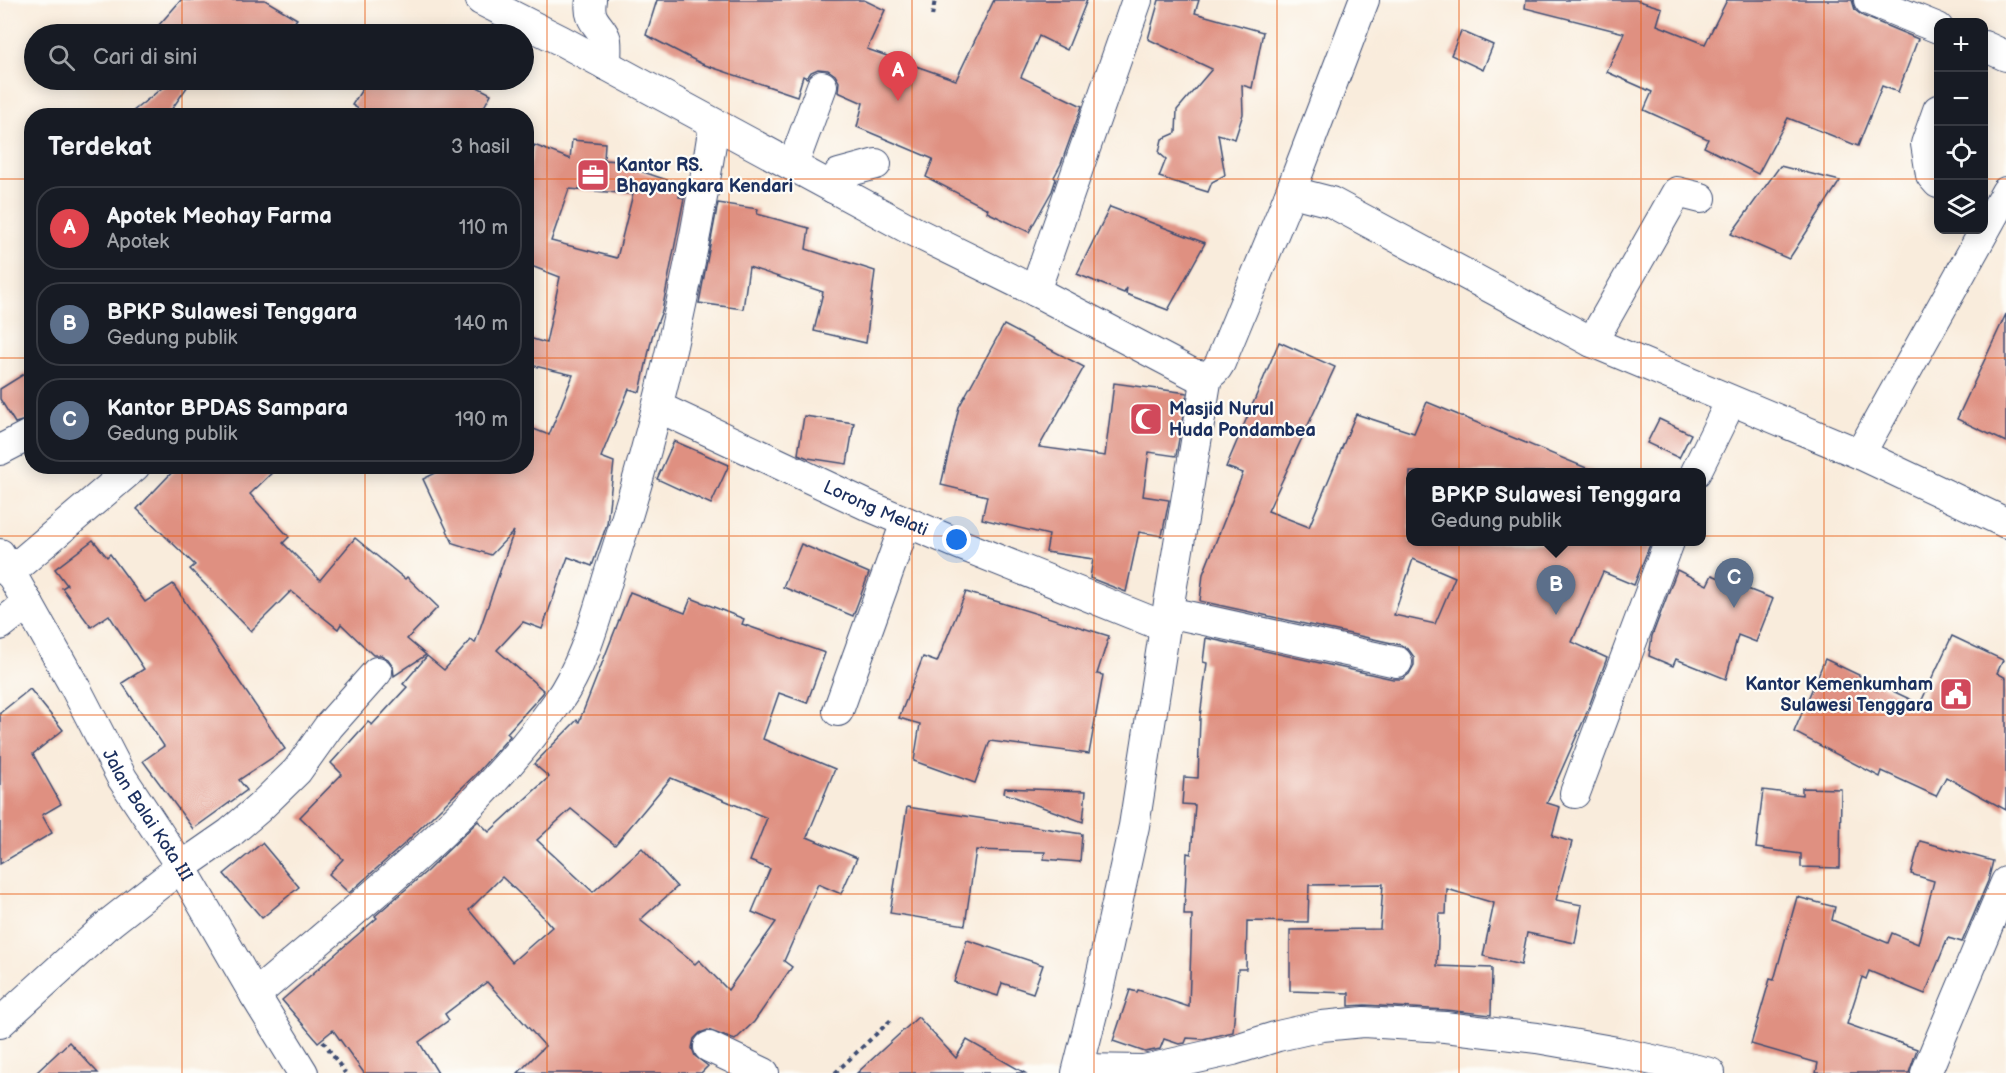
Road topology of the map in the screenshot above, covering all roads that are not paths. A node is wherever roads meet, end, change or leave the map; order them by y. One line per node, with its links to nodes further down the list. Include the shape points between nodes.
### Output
1 (591, 0): 11 (street, via 589,10 605,38)
2 (1137, 0): 22 (street)
3 (1365, 0): 19 (street)
4 (1869, 0): 7 (street)
5 (488, 2): 6 (street)
6 (529, 24)
7 (1934, 26)
8 (534, 27): 11 (street)
9 (1988, 48): 10 (street)
10 (2006, 56)
11 (606, 65): 14 (street)
12 (822, 86): 16 (street)
13 (1934, 121): 17 (street, via 1926,144)
14 (714, 125): 16 (street); 26 (street, via 692,252)
15 (876, 164): 18 (street, via 839,174)
16 (793, 165): 18 (street)
17 (1935, 180)
18 (833, 188): 22 (street, via 918,219)
19 (1289, 196): 23 (street, via 1300,194 1331,202); 24 (street, via 1220,363)
20 (1701, 198): 23 (street, via 1677,192)
21 (1994, 205): 29 (street)
22 (1035, 291): 24 (street, via 1193,374)
23 (1592, 342): 25 (street)
24 (1208, 376): 37 (street)
25 (1731, 401): 29 (street); 30 (street)
26 (658, 407): 32 (street, Lorong Melati); 45 (street, via 584,656 557,703 495,777 431,844)
27 (24, 438): 28 (street)
28 (0, 450)
29 (1860, 454): 33 (street)
30 (1698, 468)
31 (124, 474): 35 (street)
32 (906, 522): 37 (street, Lorong Melati); 41 (street)
33 (2006, 523)
34 (1668, 546): 42 (street)
35 (4, 563): 36 (street, Jalan Balai Kota III)
36 (28, 603): 38 (street); 43 (street, Jalan Balai Kota III, via 122,778)
37 (1166, 620): 39 (street, Lorong Melati); 49 (street, via 1134,826)
38 (0, 625)
39 (1397, 662)
40 (377, 672): 43 (street, via 329,726 297,771 230,833)
41 (838, 711)
42 (1575, 793)
43 (181, 867): 45 (street, Jalan Balai Kota III); 46 (street, via 111,922)
44 (2006, 882): 53 (street)
45 (255, 995): 50 (street, Jalan Balai Kota III)
46 (0, 1023)
47 (709, 1047): 51 (street)
48 (1231, 1061): 49 (street, via 1144,1070); 52 (street, via 1278,1036 1364,1022 1537,1038)
49 (1079, 1071)
50 (303, 1073)
51 (764, 1073)
52 (1710, 1073)
53 (1926, 1073)

